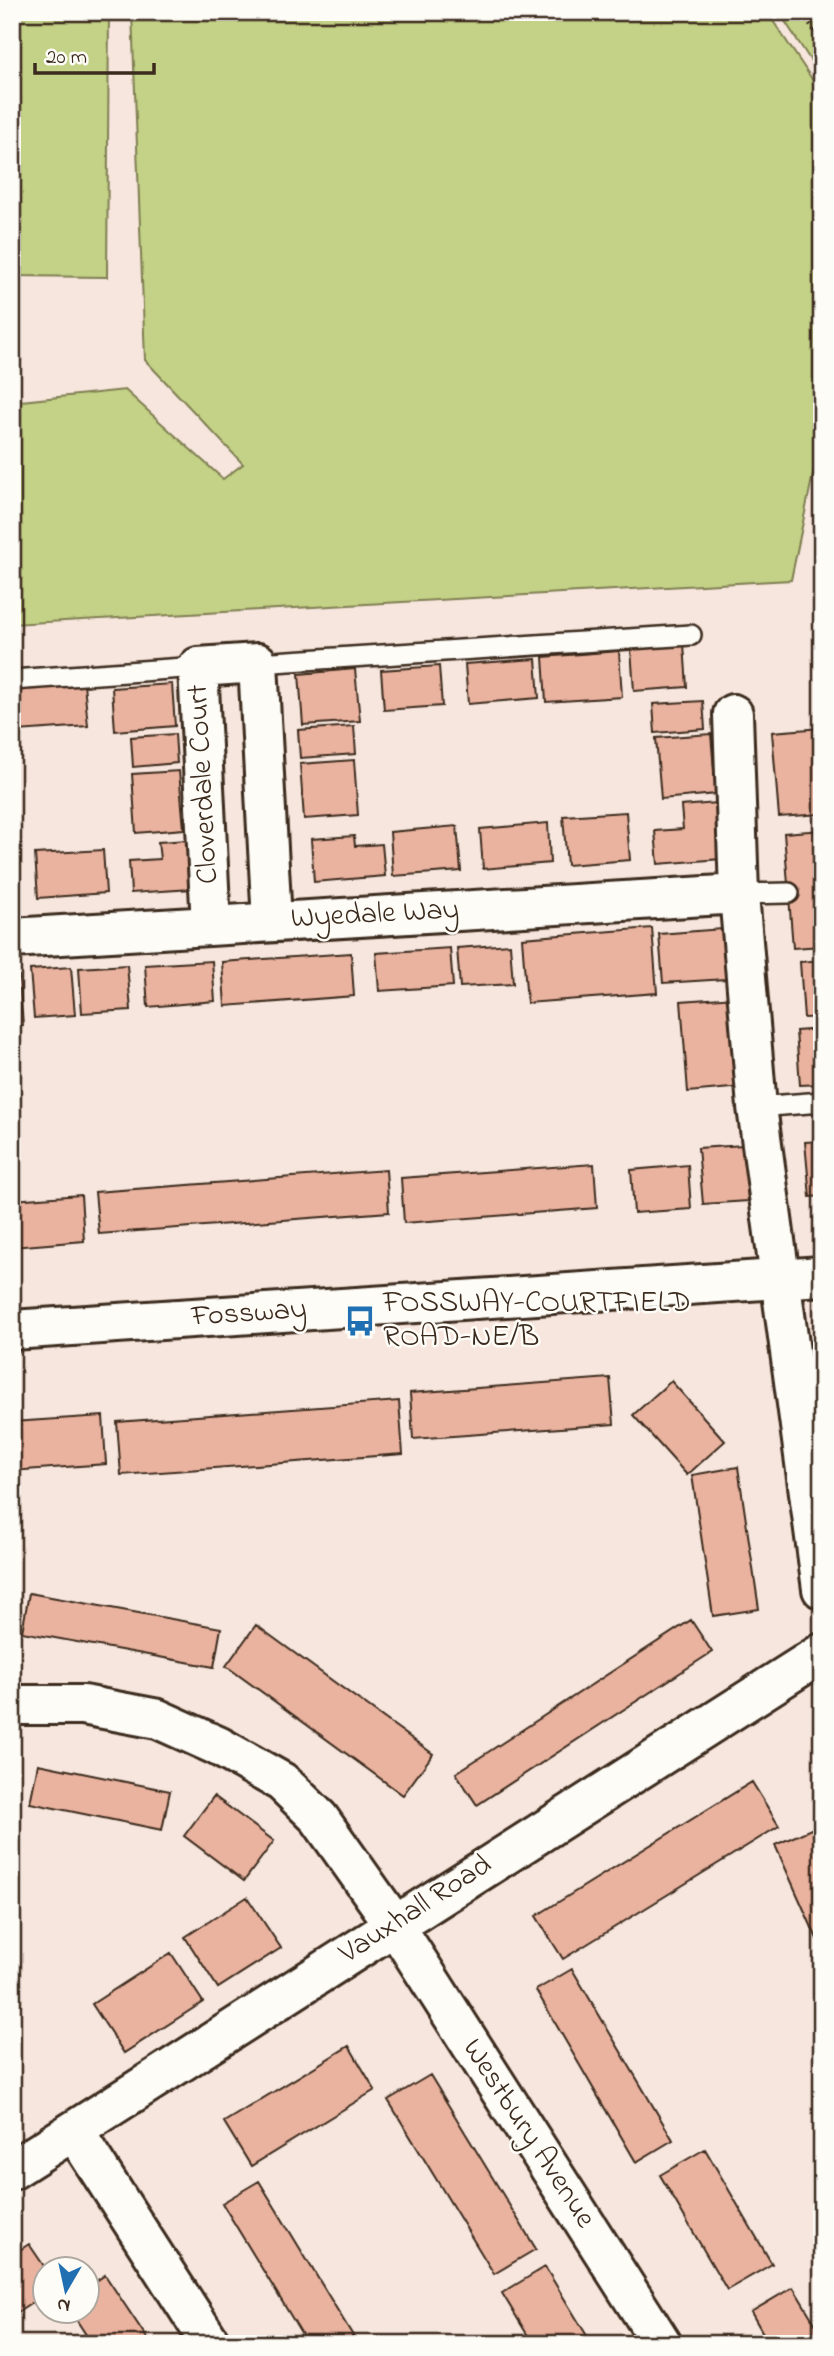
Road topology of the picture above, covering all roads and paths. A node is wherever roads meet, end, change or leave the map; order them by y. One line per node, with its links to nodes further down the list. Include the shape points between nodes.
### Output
1 (802, 12): 2 (path)
2 (822, 42)
3 (691, 635): 4 (lane)
4 (258, 663): 5 (street, Cloverdale Court); 10 (street, Cloverdale Court)
5 (198, 667): 6 (lane); 11 (street, Cloverdale Court)
6 (12, 680)
7 (733, 713): 9 (street)
8 (789, 893): 9 (lane)
9 (739, 894): 10 (street, Wyedale Way); 14 (street)
10 (272, 922): 11 (street, Wyedale Way)
11 (211, 926): 12 (street, Wyedale Way)
12 (12, 938)
13 (822, 1102): 14 (lane)
14 (757, 1107): 16 (street)
15 (822, 1276): 16 (street, Fossway)
16 (781, 1280): 17 (street, Fossway); 18 (street)
17 (12, 1330)
18 (822, 1588)
19 (822, 1653): 21 (street, Vauxhall Road)
20 (12, 1704): 21 (street, Westbury Avenue, via 83,1705 158,1719 282,1782 319,1818)
21 (394, 1924): 22 (street, Vauxhall Road); 25 (street, Westbury Avenue)
22 (74, 2131): 23 (street, Vauxhall Road); 24 (street)
23 (12, 2170)
24 (211, 2344)
25 (662, 2344)

